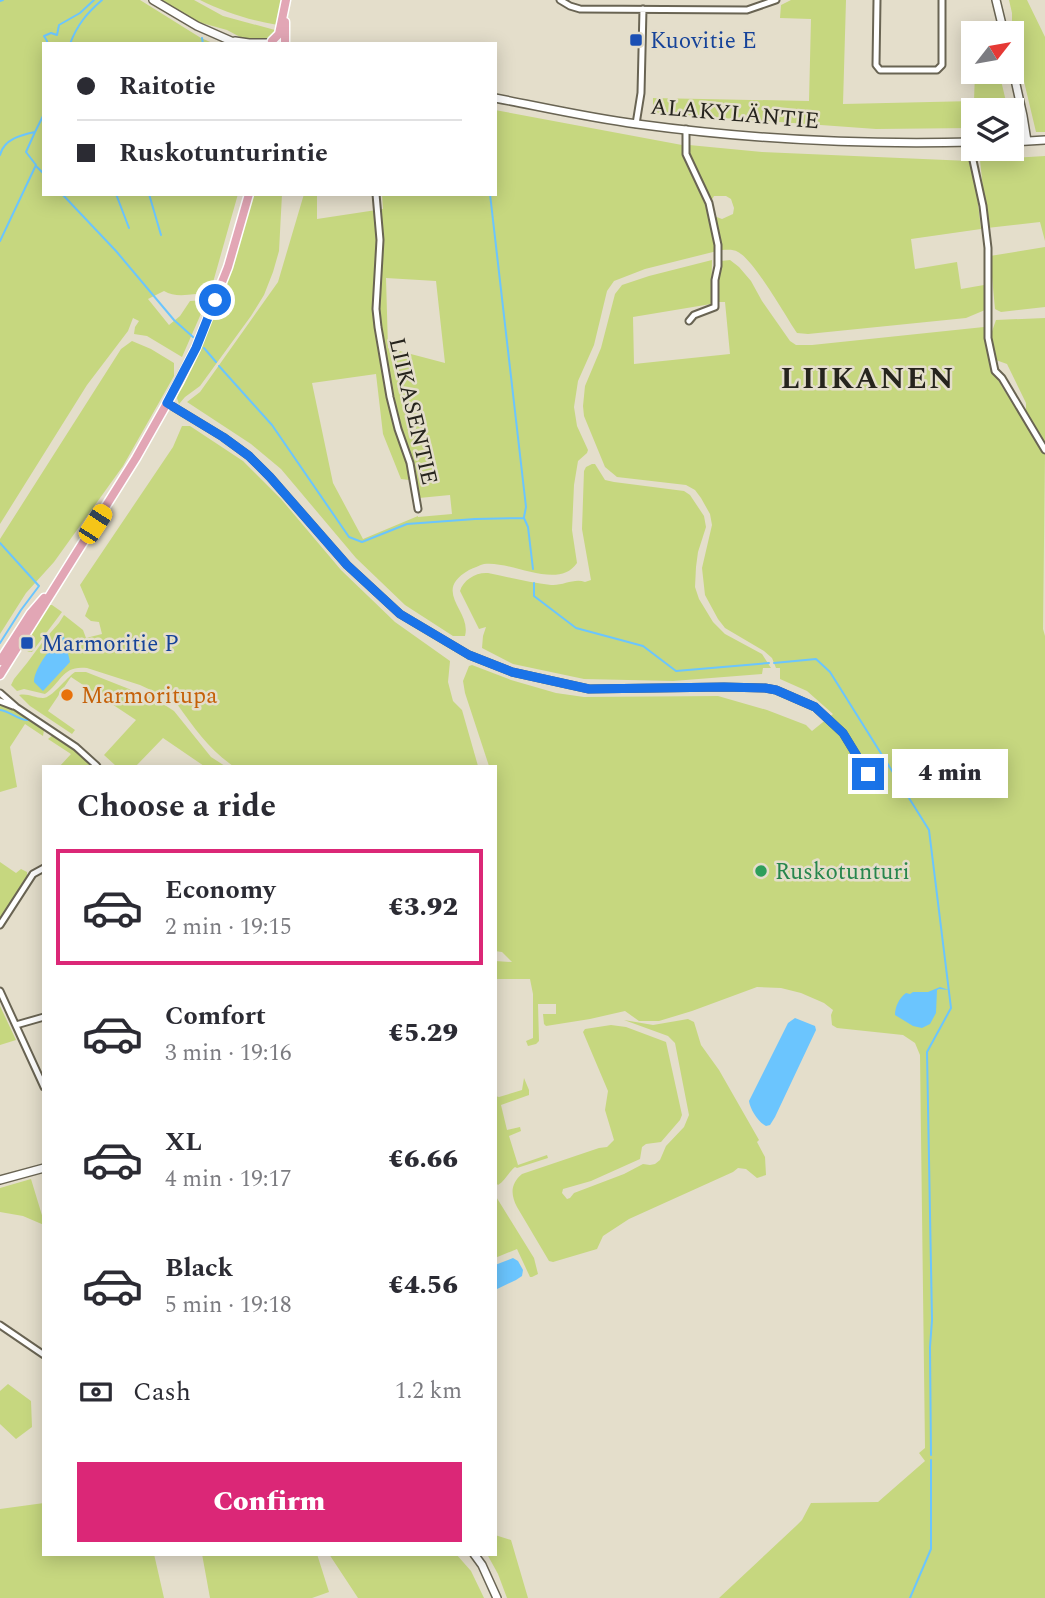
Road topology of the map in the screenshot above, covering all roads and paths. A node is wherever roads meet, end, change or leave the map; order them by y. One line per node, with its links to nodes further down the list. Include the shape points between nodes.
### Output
1 (153, 0): 11 (main road)
2 (286, 0): 9 (main road)
3 (560, 0): 8 (street, via 579,9)
4 (776, 0): 8 (street, via 747,10)
5 (877, 0): 6 (street, via 876,65 880,70 937,70 942,65)
6 (942, 0)
7 (996, 0): 10 (main road)
8 (643, 9): 18 (street)
9 (284, 10): 14 (main road, via 279,34); 15 (main road)
10 (1001, 21)
11 (229, 40): 12 (main road); 13 (main road)
12 (234, 42)
13 (242, 42)
14 (271, 42)
15 (284, 42)
16 (1016, 84): 22 (main road)
17 (497, 98): 18 (main road, ALAKYLÄNTIE)
18 (636, 124): 19 (main road, ALAKYLÄNTIE)
19 (686, 130): 23 (main road, ALAKYLÄNTIE, via 828,141); 27 (street, via 686,154 709,204 719,254 715,307)
20 (1045, 140): 22 (main road)
21 (1024, 141): 22 (main road)
22 (1027, 141)
23 (961, 142)
24 (975, 161): 29 (street, via 988,248 992,359)
25 (248, 196): 28 (main road, via 228,267 196,348)
26 (376, 196): 30 (street, LIIKASENTIE, via 378,327)
27 (688, 321)
28 (167, 403): 31 (main road); 38 (street, via 249,456 347,565 400,614 469,655 512,672 589,689 776,690 815,707 843,733)
29 (1045, 450)
30 (418, 509)
31 (57, 583): 32 (main road, via 31,612); 33 (main road)
32 (0, 661)
33 (0, 675)
34 (0, 693): 36 (street)
35 (0, 701): 36 (street)
36 (16, 707): 37 (street)
37 (96, 765)
38 (868, 774)
39 (42, 869): 40 (street, via 33,874)
40 (0, 925)
41 (0, 991): 43 (street)
42 (42, 1018): 43 (street)
43 (16, 1025): 44 (street)
44 (42, 1083)
45 (42, 1169): 46 (main road)
46 (0, 1180)
47 (0, 1325): 48 (street)
48 (42, 1354)
49 (475, 1556): 50 (main road)
50 (498, 1598)

